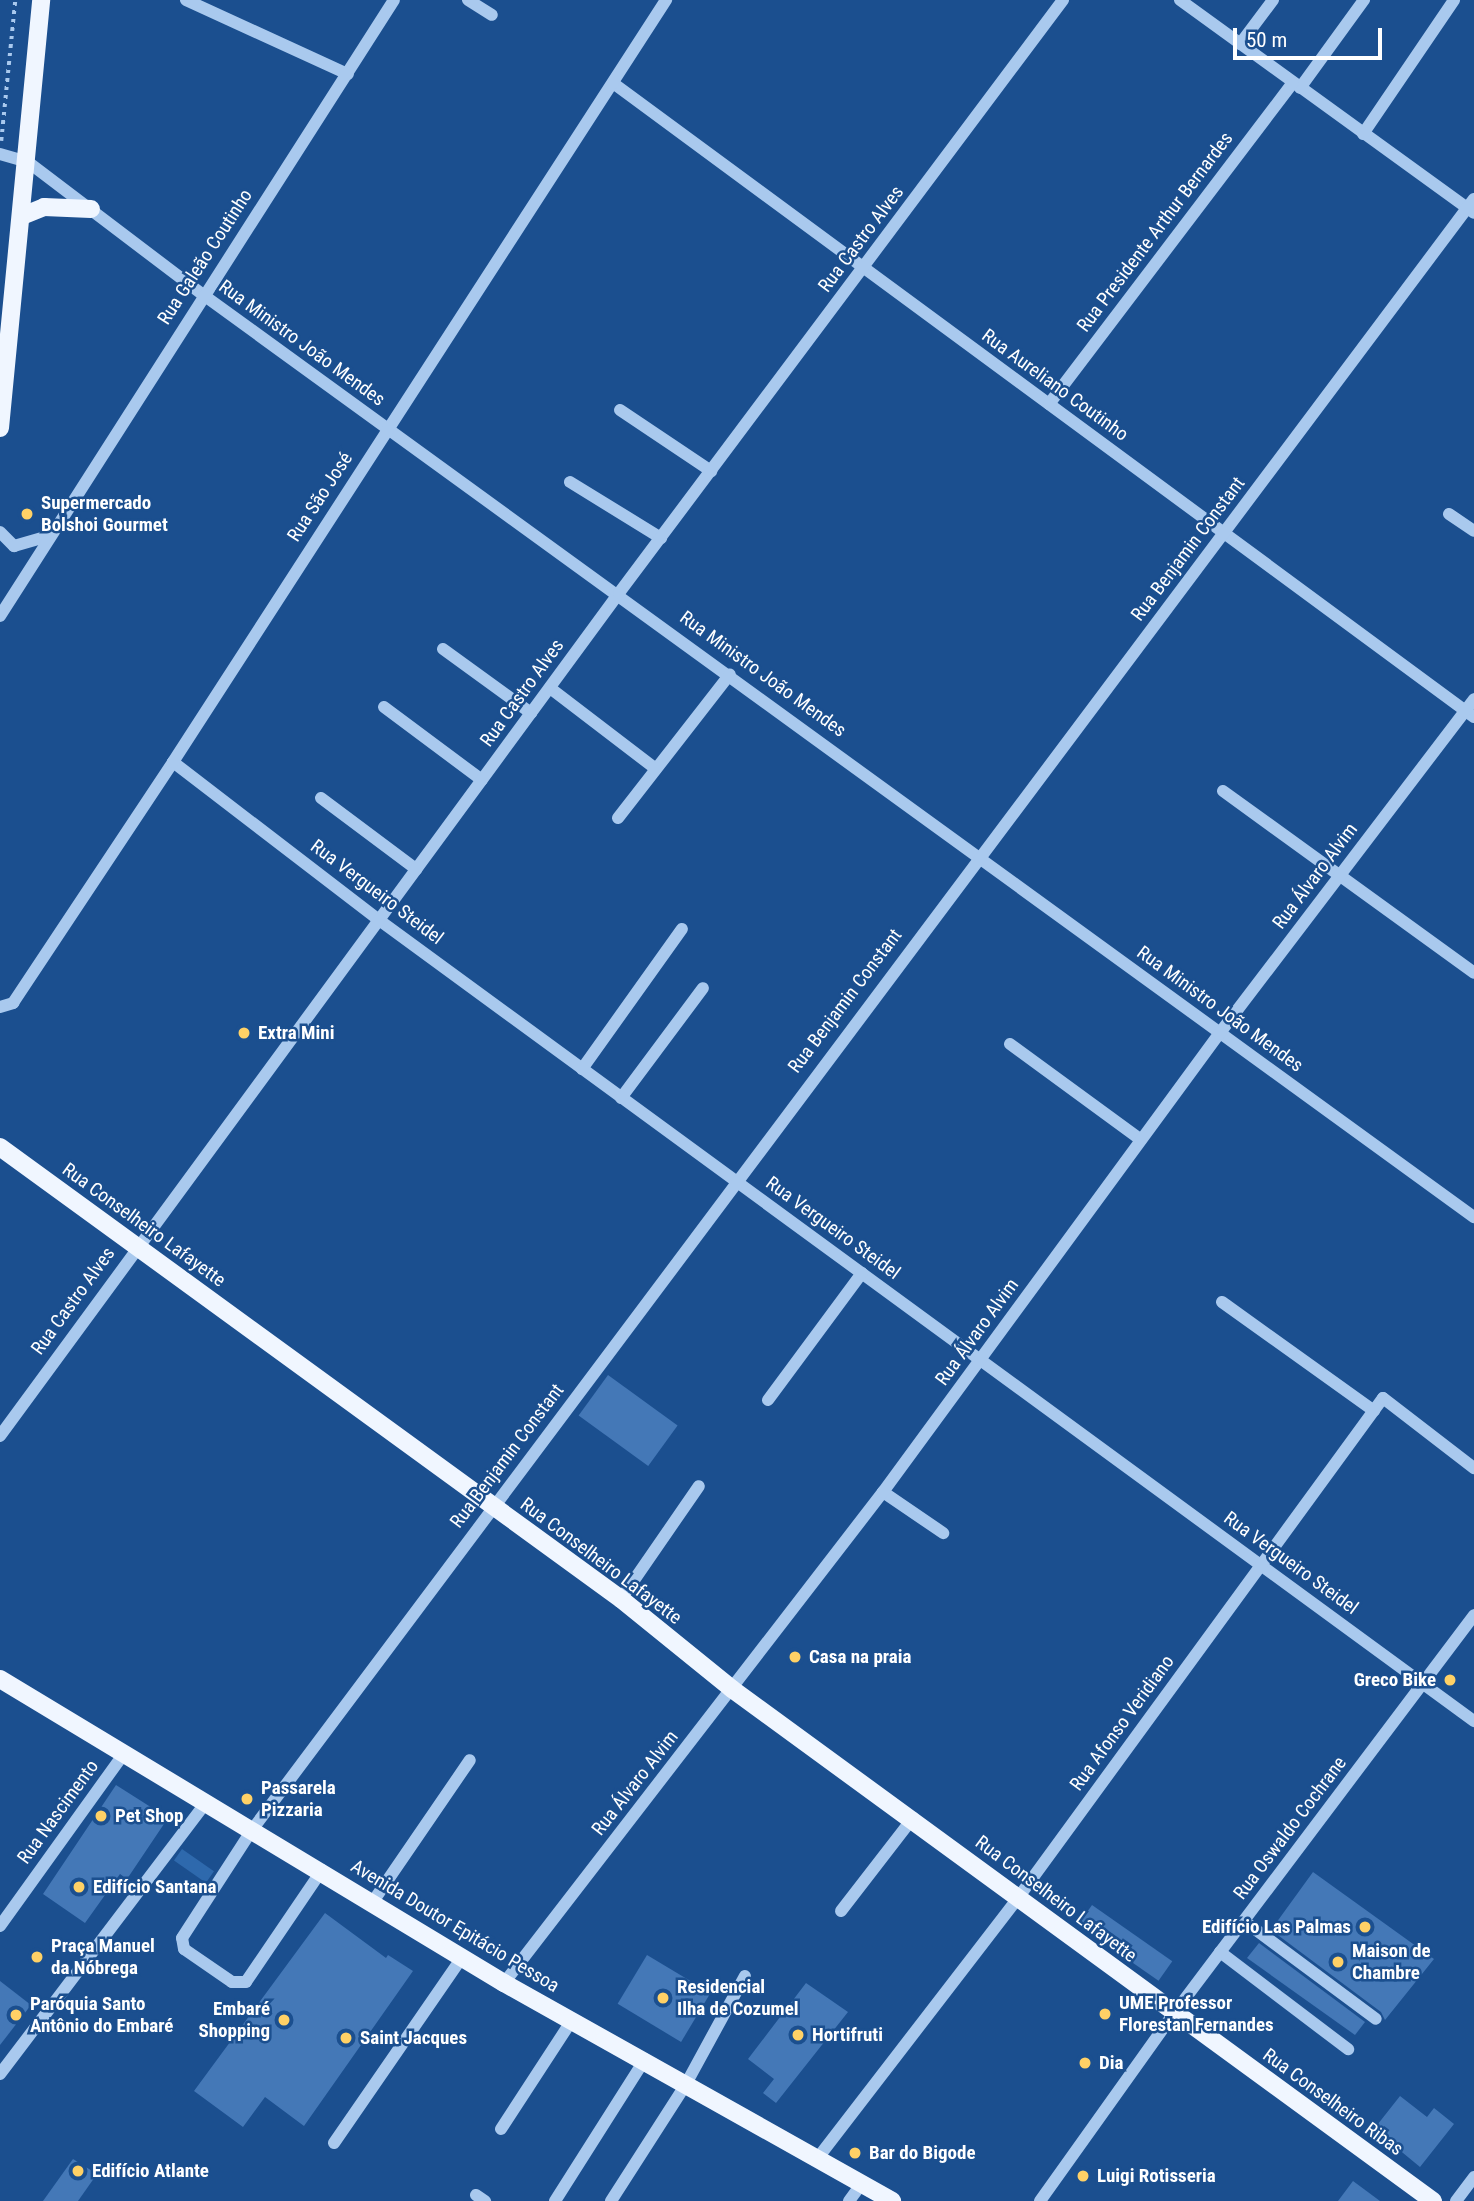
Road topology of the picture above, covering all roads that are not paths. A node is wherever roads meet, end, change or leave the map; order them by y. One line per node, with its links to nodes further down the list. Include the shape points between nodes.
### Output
1 (41, 0): 18 (main road)
2 (186, 0): 13 (street)
3 (394, 0): 13 (street, Rua Galeão Coutinho)
4 (468, 0): 11 (street)
5 (666, 0): 14 (street, Rua São José)
6 (1063, 0): 22 (street, Rua Castro Alves)
7 (1181, 0): 12 (street)
8 (1273, 0): 12 (street)
9 (1364, 0): 15 (street, Rua Presidente Arthur Bernardes)
10 (1454, 0): 16 (street)
11 (492, 15)
12 (1240, 44): 15 (street)
13 (348, 74): 23 (street, Rua Galeão Coutinho)
14 (613, 83): 22 (street, Rua Aureliano Coutinho); 27 (street, Rua São José)
15 (1296, 86): 16 (street); 24 (street, Rua Presidente Arthur Bernardes)
16 (1363, 134): 19 (street)
17 (5, 155): 18 (street, Rua Ministro João Mendes)
18 (28, 162): 20 (street, Rua Ministro João Mendes); 21 (main road)
19 (1472, 207): 33 (street, Rua Benjamin Constant)
20 (91, 209): 21 (main road, via 44,208); 23 (street, Rua Ministro João Mendes)
21 (22, 216): 26 (main road)
22 (864, 268): 24 (street, Rua Aureliano Coutinho); 28 (street, Rua Castro Alves)
23 (202, 294): 27 (street, Rua Ministro João Mendes); 34 (street, Rua Galeão Coutinho)
24 (1048, 404): 33 (street, Rua Aureliano Coutinho)
25 (620, 410): 28 (street)
26 (0, 428)
27 (387, 428): 36 (street, Rua Ministro João Mendes); 45 (street, Rua São José)
28 (711, 471): 35 (street, Rua Castro Alves)
29 (570, 482): 35 (street)
30 (1449, 514): 31 (street)
31 (1474, 531)
32 (0, 532): 34 (street, via 14,546)
33 (1224, 533): 44 (street, Rua Aureliano Coutinho); 51 (street, Rua Benjamin Constant)
34 (50, 536): 37 (street, Rua Galeão Coutinho)
35 (661, 538): 36 (street, Rua Castro Alves)
36 (619, 593): 39 (street, Rua Ministro João Mendes); 40 (street, Rua Castro Alves)
37 (0, 616)
38 (443, 649): 43 (street)
39 (730, 674): 46 (street); 51 (street, Rua Ministro João Mendes)
40 (550, 688): 43 (street, Rua Castro Alves); 46 (street)
41 (1474, 699): 44 (street, Rua Álvaro Alvim)
42 (384, 707): 47 (street)
43 (531, 713): 47 (street, Rua Castro Alves)
44 (1470, 714): 53 (street, Rua Álvaro Alvim)
45 (173, 762): 54 (street, Rua Vergueiro Steidel); 58 (street, Rua São José, via 13,1003)
46 (656, 769): 50 (street)
47 (482, 780): 52 (street, Rua Castro Alves)
48 (1223, 791): 53 (street)
49 (321, 797): 52 (street)
50 (618, 818)
51 (978, 855): 59 (street, Rua Ministro João Mendes); 65 (street, Rua Benjamin Constant)
52 (416, 869): 54 (street, Rua Castro Alves)
53 (1340, 874): 56 (street); 59 (street, Rua Álvaro Alvim)
54 (379, 920): 61 (street, Rua Vergueiro Steidel); 67 (street, Rua Castro Alves)
55 (682, 929): 61 (street)
56 (1474, 972)
57 (703, 988): 62 (street)
58 (0, 1007)
59 (1219, 1034): 63 (street, Rua Álvaro Alvim); 66 (street, Rua Ministro João Mendes)
60 (1010, 1044): 63 (street)
61 (582, 1069): 62 (street, Rua Vergueiro Steidel)
62 (621, 1098): 65 (street, Rua Vergueiro Steidel)
63 (1141, 1140): 70 (street, Rua Álvaro Alvim)
64 (0, 1147): 67 (main road, Rua Conselheiro Lafayette)
65 (735, 1182): 68 (street, Rua Vergueiro Steidel); 79 (street, Rua Benjamin Constant)
66 (1474, 1217)
67 (138, 1244): 73 (street, Rua Castro Alves); 79 (main road, Rua Conselheiro Lafayette)
68 (862, 1273): 70 (street, Rua Vergueiro Steidel); 71 (street)
69 (1222, 1302): 72 (street)
70 (982, 1359): 78 (street, Rua Álvaro Alvim); 81 (street, Rua Vergueiro Steidel)
71 (768, 1400)
72 (1374, 1411): 76 (street, via 1383,1398); 81 (street, Rua Afonso Veridiano)
73 (17, 1412): 74 (street); 75 (street, Rua Castro Alves)
74 (0, 1413)
75 (0, 1436)
76 (1474, 1468)
77 (699, 1486): 82 (street)
78 (883, 1492): 80 (street); 86 (street, Rua Álvaro Alvim)
79 (493, 1506): 82 (main road, Rua Conselheiro Lafayette); 92 (street, Rua Benjamin Constant)
80 (943, 1533)
81 (1262, 1565): 85 (street, Rua Vergueiro Steidel); 94 (street, Rua Afonso Veridiano)
82 (621, 1599): 86 (main road, Rua Conselheiro Lafayette)
83 (1474, 1615): 85 (street, Rua Oswaldo Cochrane)
84 (0, 1679): 88 (main road, Avenida Doutor Epitácio Pessoa)
85 (1424, 1683): 87 (street, Rua Vergueiro Steidel); 97 (street, Rua Oswaldo Cochrane)
86 (733, 1689): 91 (main road, Rua Conselheiro Lafayette); 102 (street, Rua Álvaro Alvim)
87 (1474, 1721)
88 (123, 1755): 90 (main road, Avenida Doutor Epitácio Pessoa); 98 (street, Rua Nascimento)
89 (470, 1760): 95 (street)
90 (205, 1804): 92 (main road, Avenida Doutor Epitácio Pessoa); 108 (street)
91 (913, 1818): 94 (main road, Rua Conselheiro Lafayette); 96 (street)
92 (252, 1830): 93 (main road, Avenida Doutor Epitácio Pessoa); 93 (street, Rua Benjamin Constant, via 182,1938 188,1953 232,1982 249,1980)
93 (322, 1870): 95 (main road, Avenida Doutor Epitácio Pessoa)
94 (1018, 1898): 103 (main road, Rua Conselheiro Lafayette); 112 (street, Rua Afonso Veridiano)
95 (372, 1903): 100 (main road, Avenida Doutor Epitácio Pessoa)
96 (841, 1912)
97 (1244, 1921): 99 (street, Rua Oswaldo Cochrane); 104 (street)
98 (0, 1926)
99 (1220, 1952): 103 (street, Rua Oswaldo Cochrane); 106 (street)
100 (463, 1956): 102 (main road, Avenida Doutor Epitácio Pessoa); 111 (street)
101 (745, 1976): 109 (street)
102 (504, 1983): 105 (main road, Avenida Doutor Epitácio Pessoa)
103 (1175, 2012): 119 (street, Rua Oswaldo Cochrane); 120 (main road, Rua Conselheiro Ribas)
104 (1376, 2019)
105 (572, 2020): 107 (main road, Avenida Doutor Epitácio Pessoa); 110 (street)
106 (1348, 2049)
107 (645, 2059): 109 (main road, Avenida Doutor Epitácio Pessoa); 115 (street)
108 (0, 2074)
109 (686, 2084): 112 (main road, Avenida Doutor Epitácio Pessoa); 116 (street)
110 (501, 2129)
111 (334, 2143)
112 (817, 2159): 114 (main road, Avenida Doutor Epitácio Pessoa)
113 (1474, 2177): 121 (street)
114 (862, 2183): 117 (street); 118 (main road, Avenida Doutor Epitácio Pessoa)
115 (555, 2201)
116 (611, 2201)
117 (849, 2201)
118 (892, 2201)
119 (1041, 2201)
120 (1433, 2201)
121 (1456, 2201)

